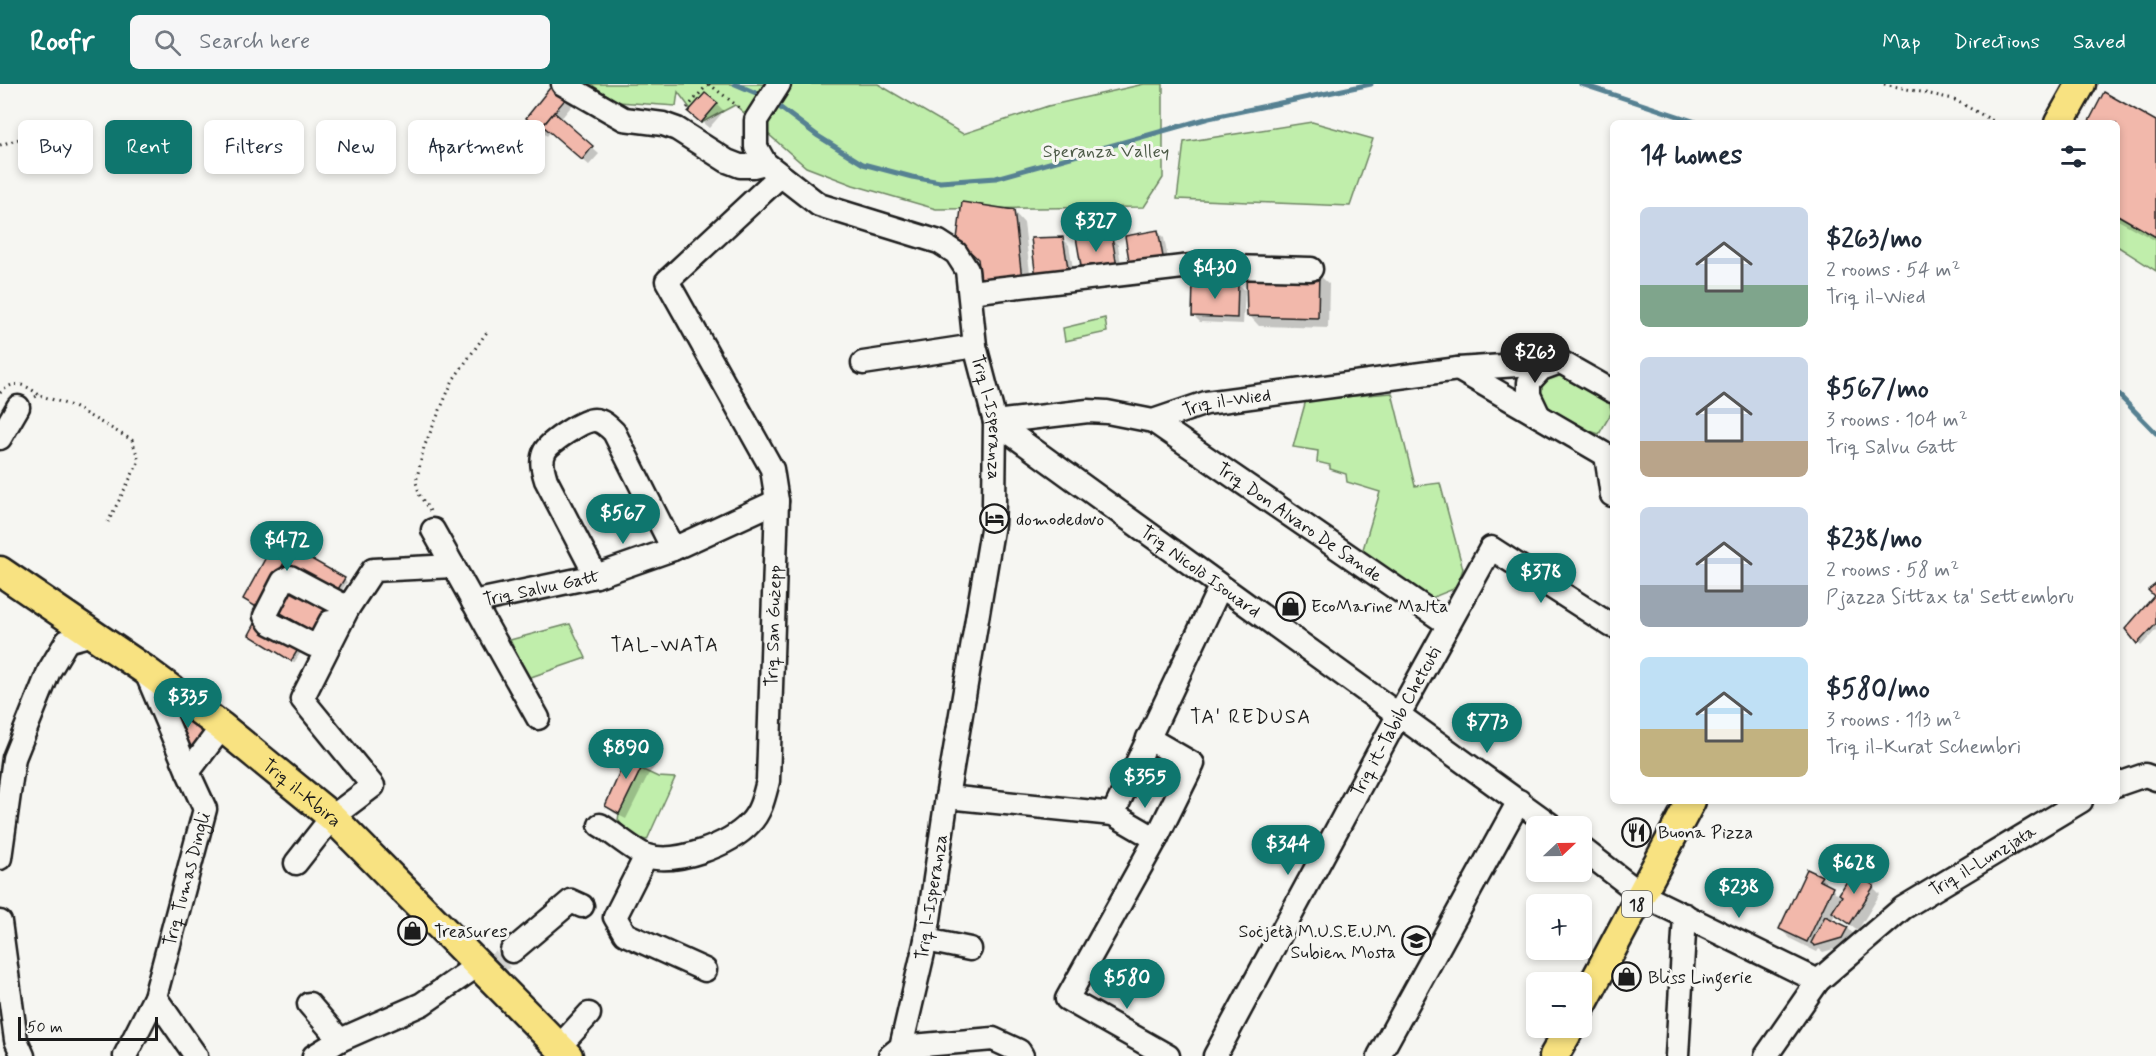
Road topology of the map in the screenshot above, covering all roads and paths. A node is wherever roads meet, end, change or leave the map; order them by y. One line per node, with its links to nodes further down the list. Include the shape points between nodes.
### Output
1 (563, 84): 12 (street, via 624,119 677,129 727,161)
2 (708, 84): 6 (path); 7 (path)
3 (779, 84): 7 (street)
4 (1884, 84): 8 (path, via 1953,99)
5 (2081, 84): 9 (main road)
6 (687, 108)
7 (756, 120): 12 (street, via 756,147)
8 (1992, 120)
9 (2061, 120)
10 (18, 140): 11 (path)
11 (0, 145)
12 (772, 169): 14 (street, Triq l-Isperanza, via 819,205 939,242 956,253 967,270); 28 (street, Triq San Ġużepp, via 668,281 772,469)
13 (1311, 269): 14 (street, via 1191,266)
14 (970, 292): 16 (street, Triq l-Isperanza)
15 (489, 329): 30 (path, via 453,380 424,447 416,482 432,514)
16 (975, 346): 18 (street); 24 (street, Triq l-Isperanza)
17 (1561, 362): 19 (street, Triq il-Wied); 20 (street); 22 (street, via 1541,369 1529,382 1529,395)
18 (864, 363)
19 (1458, 369): 22 (street); 23 (street, Triq il-Wied, via 1206,402)
20 (1610, 390)
21 (18, 406): 25 (street); 29 (path, via 39,395 72,406 132,440 139,461)
22 (1539, 416): 26 (street)
23 (1153, 421): 24 (street, via 1088,411); 37 (street, Triq Don Alvaro De Sande)
24 (995, 422): 35 (street, Triq Nicolò Isouard); 48 (street, Triq l-Isperanza, via 993,524)
25 (0, 438)
26 (1609, 449): 27 (street)
27 (1610, 464)
28 (777, 501): 31 (street, Triq Salvu Gatt); 57 (street, Triq San Ġużepp, via 768,781 762,804 750,823 726,841 673,858)
29 (108, 522)
30 (433, 530): 32 (street)
31 (673, 549): 34 (street, Triq Salvu Gatt); 34 (street, via 614,432 606,423 582,423 554,442 545,452 542,465)
32 (453, 566): 36 (street); 54 (street, via 373,570 344,605 302,699 373,786)
33 (0, 571): 39 (main road, Triq il-Kbira)
34 (596, 576): 36 (street, Triq Salvu Gatt)
35 (1220, 587): 41 (street, Triq Nicolò Isouard); 44 (street)
36 (473, 602): 42 (street)
37 (1448, 624): 38 (street, Triq it-Tabib Chetcuti, via 1491,548); 41 (street, Triq it-Tabib Chetcuti)
38 (1610, 625)
39 (93, 634): 40 (main road, Triq il-Kbira); 59 (street, via 67,641 49,671 14,758)
40 (145, 670): 43 (main road, Triq il-Kbira); 46 (street, Triq Tumas Dingli)
41 (1398, 716): 49 (street, Triq Nicolò Isouard); 85 (street, Triq it-Tabib Chetcuti)
42 (538, 718)
43 (222, 727): 46 (street); 54 (main road, Triq il-Kbira)
44 (1148, 738): 52 (street); 56 (street, via 1193,764)
45 (2152, 771): 47 (street)
46 (188, 772): 72 (street, Triq Tumas Dingli, via 205,808)
47 (2120, 783)
48 (947, 797): 52 (street); 65 (street, Triq l-Isperanza)
49 (1519, 801): 53 (street, Triq Nicolò Isouard); 86 (street)
50 (1689, 804): 61 (main road, 18)
51 (2076, 804): 70 (street, Triq il-Lunzjata, via 1903,908)
52 (1113, 814): 56 (street)
53 (1539, 816)
54 (332, 817): 60 (street); 68 (main road, Triq il-Kbira)
55 (600, 825): 57 (street, Triq San Ġużepp)
56 (1156, 839): 79 (street, via 1067,999)
57 (646, 855): 69 (street, via 615,917 625,934)
58 (1592, 856): 61 (street)
59 (0, 858)
60 (296, 863)
61 (1642, 895): 63 (street); 71 (main road, 18)
62 (582, 906): 67 (street, via 571,902)
63 (1685, 915): 70 (street); 88 (street)
64 (0, 922): 80 (street, via 16,1040)
65 (926, 940): 66 (street); 78 (street, Triq l-Isperanza)
66 (970, 949)
67 (512, 951)
68 (478, 965): 76 (street, via 422,1005); 77 (main road, Triq il-Kbira)
69 (705, 970)
70 (1818, 981): 89 (street, Triq il-Lunzjata)
71 (1592, 987)
72 (155, 997): 81 (street, Triq Tumas Dingli); 82 (street)
73 (309, 1004): 76 (street)
74 (589, 1014): 77 (street)
75 (1564, 1038): 87 (main road)
76 (340, 1040): 83 (street)
77 (564, 1052)
78 (899, 1053): 84 (street, via 993,1040)
79 (1159, 1054)
80 (23, 1056)
81 (125, 1056)
82 (196, 1056)
83 (314, 1056)
84 (1022, 1056)
85 (1215, 1056)
86 (1379, 1056)
87 (1554, 1056)
88 (1677, 1056)
89 (1766, 1056)

